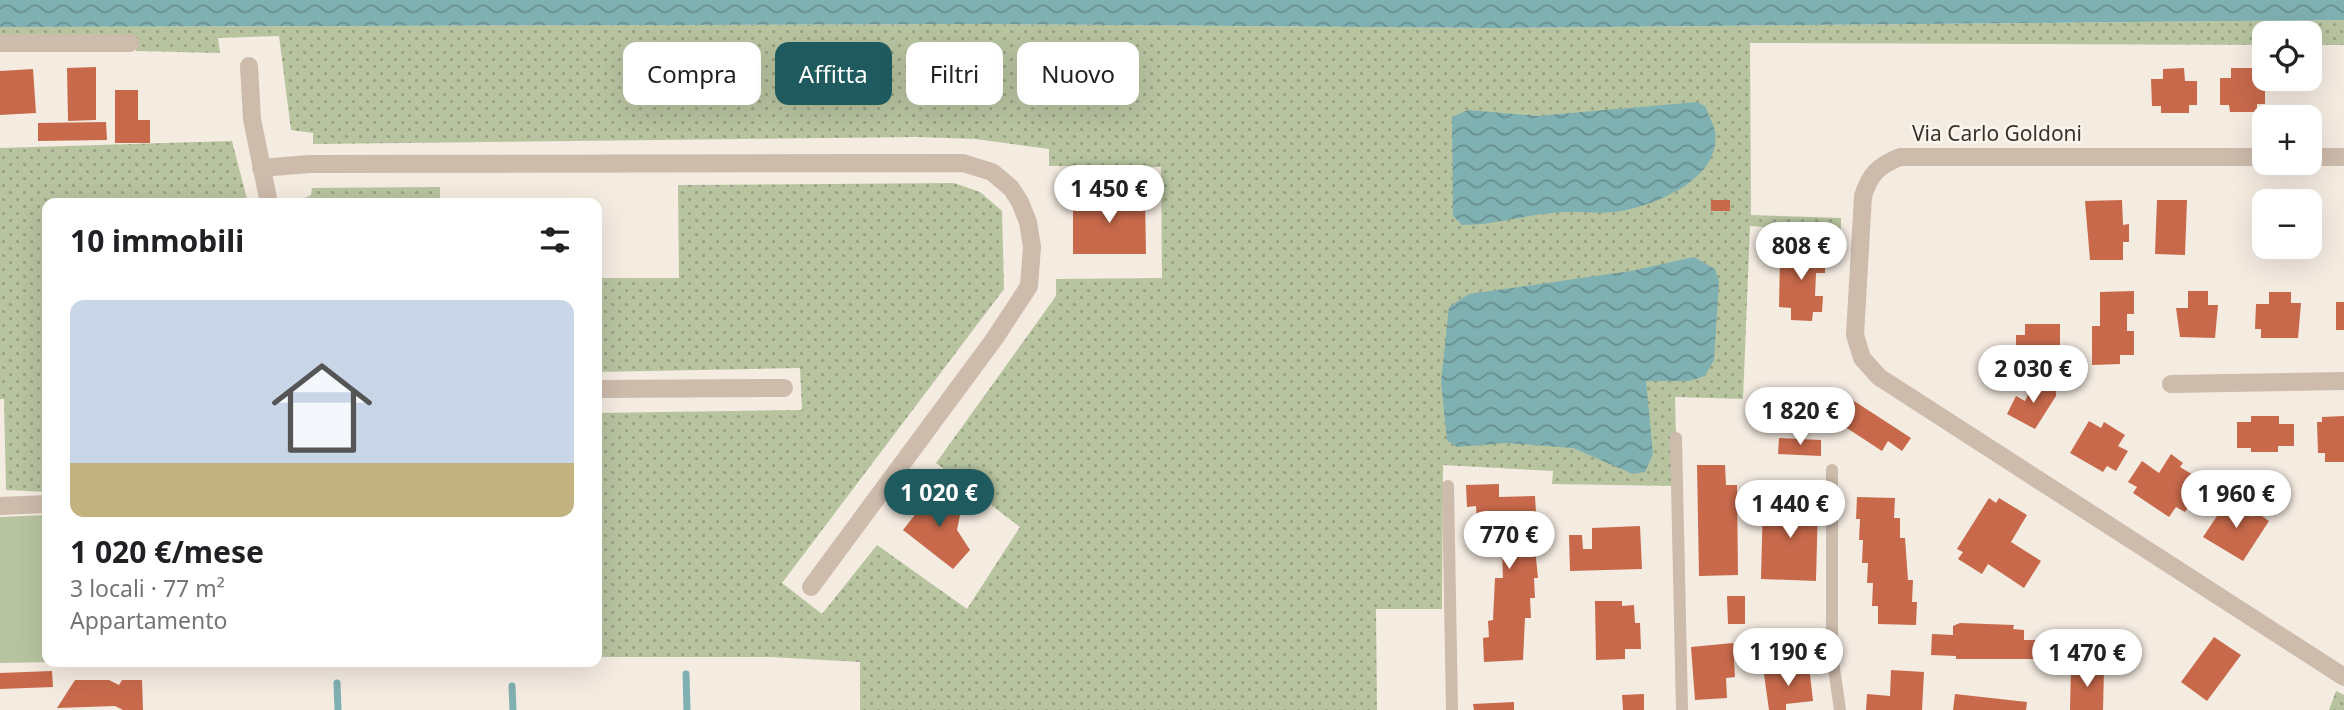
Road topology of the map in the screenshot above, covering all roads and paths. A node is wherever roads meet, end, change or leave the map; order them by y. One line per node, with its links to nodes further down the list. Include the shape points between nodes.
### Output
1 (0, 43): 2 (street)
2 (130, 43)
3 (249, 66): 7 (street)
4 (2252, 157): 19 (street, Via Carlo Goldoni, via 1900,157 1882,164 1869,176 1863,197 1855,335 1862,358 1879,377)
5 (2322, 157): 6 (street)
6 (2344, 157)
7 (261, 167): 8 (street); 18 (street, via 963,163 992,172 1012,188 1028,222 1033,264 1028,286 995,338)
8 (268, 198)
9 (2344, 381): 10 (street)
10 (2171, 384)
11 (783, 388): 12 (street)
12 (602, 389)
13 (1676, 438): 21 (lane)
14 (1832, 470): 22 (lane, via 1832,654)
15 (1448, 486): 20 (lane)
16 (42, 504): 17 (street)
17 (0, 506)
18 (811, 587)
19 (2344, 677)
20 (1452, 710)
21 (1682, 710)
22 (1840, 710)

